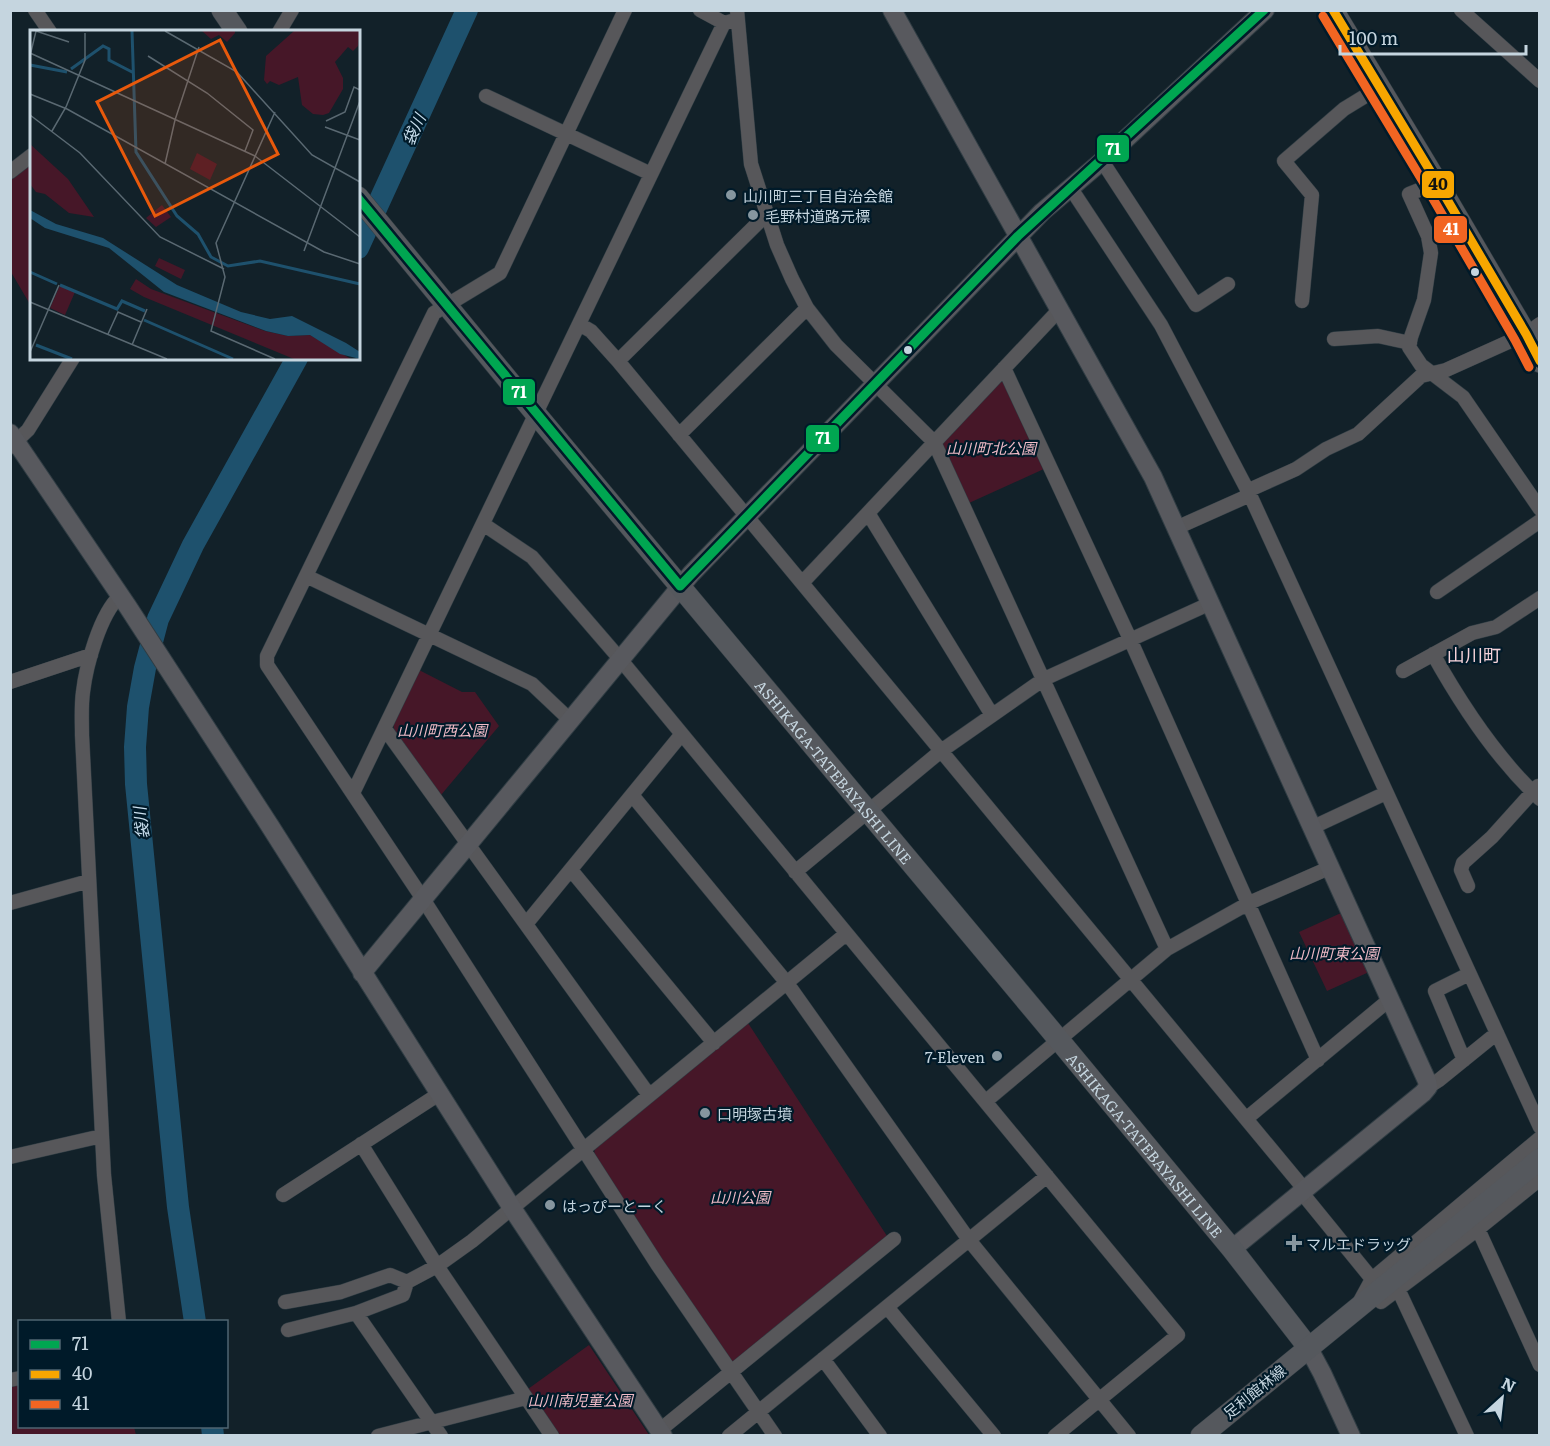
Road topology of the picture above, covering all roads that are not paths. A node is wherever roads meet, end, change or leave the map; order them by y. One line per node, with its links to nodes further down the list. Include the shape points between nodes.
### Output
1 (35, 10): 11 (street)
2 (222, 10): 12 (main road)
3 (292, 10): 13 (street)
4 (625, 10): 17 (street)
5 (700, 10): 10 (street)
6 (892, 10): 26 (street)
7 (1265, 10): 19 (street)
8 (1333, 10): 15 (main road)
9 (1461, 10): 14 (street)
10 (733, 18): 21 (street); 25 (street, via 751,164)
11 (49, 30)
12 (236, 30)
13 (280, 30)
14 (1539, 81)
15 (1380, 87): 22 (main road); 28 (street, via 1344,109 1284,161 1312,195)
16 (486, 96): 17 (street)
17 (566, 133): 21 (street); 29 (street, via 500,273)
18 (30, 157): 20 (street)
19 (1102, 161): 23 (street); 27 (street, via 1196,305)
20 (10, 172)
21 (651, 174): 32 (street)
22 (1435, 178): 33 (main road); 35 (street, via 1409,194 1428,236 1431,253 1424,300)
23 (1070, 188): 26 (street); 46 (street, via 1161,325)
24 (360, 199): 29 (main road, ASHIKAGA-TATEBAYASHI LINE)
25 (766, 215): 30 (street); 37 (street)
26 (1018, 236): 31 (street); 41 (street)
27 (1228, 284)
28 (1302, 301)
29 (447, 305): 42 (main road, ASHIKAGA-TATEBAYASHI LINE); 53 (street, via 434,313)
30 (807, 308): 41 (street, via 836,345); 43 (street)
31 (1059, 310): 39 (street); 52 (street, via 1154,477)
32 (579, 324): 37 (street, via 591,331); 42 (street)
33 (1533, 329): 38 (main road); 40 (street)
34 (1334, 339): 35 (street, via 1378,336)
35 (1410, 343): 40 (street, via 1421,365)
36 (72, 360): 44 (street, via 28,429)
37 (618, 361): 43 (street)
38 (1539, 362)
39 (1005, 368): 45 (street); 61 (street)
40 (1433, 374): 46 (street, via 1421,376 1358,434); 47 (street, via 1463,397)
41 (877, 383): 45 (street); 49 (street)
42 (536, 414): 51 (street); 55 (main road, ASHIKAGA-TATEBAYASHI LINE)
43 (679, 435): 49 (street)
44 (13, 441): 58 (street)
45 (934, 442): 48 (street); 66 (street)
46 (1249, 493): 52 (street); 75 (street)
47 (1539, 509)
48 (868, 513): 54 (street); 68 (street)
49 (746, 516): 54 (street); 55 (street)
50 (1539, 521): 56 (street)
51 (483, 524): 60 (street); 64 (street, via 532,557)
52 (1176, 528): 59 (street)
53 (306, 576): 60 (street); 74 (street, via 267,656 267,665)
54 (802, 583): 72 (street)
55 (680, 586): 64 (street); 77 (main road, ASHIKAGA-TATEBAYASHI LINE)
56 (1437, 592)
57 (1539, 598): 62 (street, via 1496,627 1472,633)
58 (124, 601): 63 (street, via 110,608); 91 (street)
59 (1211, 603): 61 (street); 78 (street)
60 (430, 635): 69 (street, via 532,684); 70 (street)
61 (1130, 639): 66 (street); 87 (street)
62 (1433, 654): 65 (street); 73 (street, via 1486,736)
63 (91, 655): 67 (street); 83 (street, via 83,692 82,735)
64 (620, 659): 69 (street); 71 (street)
65 (1404, 671)
66 (1044, 679): 68 (street); 90 (street)
67 (10, 682)
68 (992, 715): 72 (street)
69 (570, 720): 79 (street)
70 (384, 729): 74 (street); 79 (street)
71 (681, 735): 76 (street); 82 (street)
72 (941, 751): 77 (street); 93 (street)
73 (1537, 792): 84 (street, via 1463,863 1461,870)
74 (353, 793): 85 (street)
75 (1386, 793): 78 (street); 92 (street)
76 (632, 795): 81 (street); 94 (street)
77 (868, 811): 82 (street); 97 (main road, ASHIKAGA-TATEBAYASHI LINE)
78 (1311, 828): 80 (street)
79 (468, 843): 85 (street); 88 (street)
80 (1329, 868): 87 (street); 95 (street)
81 (571, 870): 88 (street); 98 (street)
82 (795, 872): 89 (street)
83 (88, 881): 86 (street); 107 (street)
84 (1468, 886)
85 (423, 899): 91 (street); 110 (street)
86 (10, 903)
87 (1249, 903): 90 (street); 99 (street)
88 (526, 924): 103 (street)
89 (846, 934): 94 (street); 104 (street)
90 (1167, 949): 93 (street)
91 (362, 973): 102 (street)
92 (1469, 974): 96 (street); 100 (street, via 1435,991)
93 (1131, 979): 97 (street); 105 (street)
94 (787, 983): 98 (street); 120 (street)
95 (1389, 1000): 99 (street); 101 (street)
96 (1497, 1033): 100 (street); 106 (street)
97 (1059, 1040): 104 (street); 121 (main road, ASHIKAGA-TATEBAYASHI LINE)
98 (714, 1043): 103 (street)
99 (1318, 1060): 105 (street)
100 (1464, 1060): 101 (street)
101 (1428, 1087): 115 (street)
102 (439, 1094): 109 (street); 117 (street)
103 (649, 1095): 110 (street)
104 (986, 1101): 113 (street)
105 (1246, 1118): 115 (street)
106 (1539, 1127)
107 (102, 1138): 111 (street); 128 (street)
108 (1539, 1138): 124 (street)
109 (361, 1144): 116 (street); 122 (street)
110 (584, 1149): 117 (street); 133 (street)
111 (10, 1157)
112 (1539, 1160): 124 (main road, 足利館林線)
113 (1047, 1176): 120 (street); 135 (street, via 1178,1335)
114 (1539, 1179): 118 (street)
115 (1303, 1191): 121 (street); 124 (street)
116 (283, 1195)
117 (512, 1208): 122 (street); 138 (street)
118 (1478, 1229): 124 (street); 132 (street)
119 (894, 1239): 133 (street)
120 (969, 1240): 126 (street); 135 (street)
121 (1232, 1249): 130 (main road, ASHIKAGA-TATEBAYASHI LINE)
122 (437, 1266): 123 (street); 134 (street)
123 (407, 1281): 125 (street, via 390,1275 341,1292); 127 (street, via 403,1295)
124 (1385, 1284): 130 (main road, 足利館林線); 150 (street)
125 (285, 1302)
126 (886, 1307): 131 (street); 145 (street)
127 (356, 1313): 129 (street); 137 (street)
128 (119, 1320)
129 (288, 1330)
130 (1308, 1347): 148 (main road, 足利館林線); 149 (street)
131 (823, 1359): 136 (street); 144 (street)
132 (1539, 1365)
133 (731, 1372): 136 (street); 138 (street)
134 (526, 1398): 137 (street); 141 (street)
135 (1099, 1399): 146 (street); 147 (street)
136 (759, 1411): 142 (street); 143 (street)
137 (431, 1420): 139 (street); 140 (street)
138 (662, 1433)
139 (378, 1436)
140 (441, 1436)
141 (552, 1436)
142 (729, 1436)
143 (775, 1436)
144 (880, 1436)
145 (994, 1436)
146 (1055, 1436)
147 (1129, 1436)
148 (1201, 1436)
149 (1350, 1436)
150 (1467, 1436)

